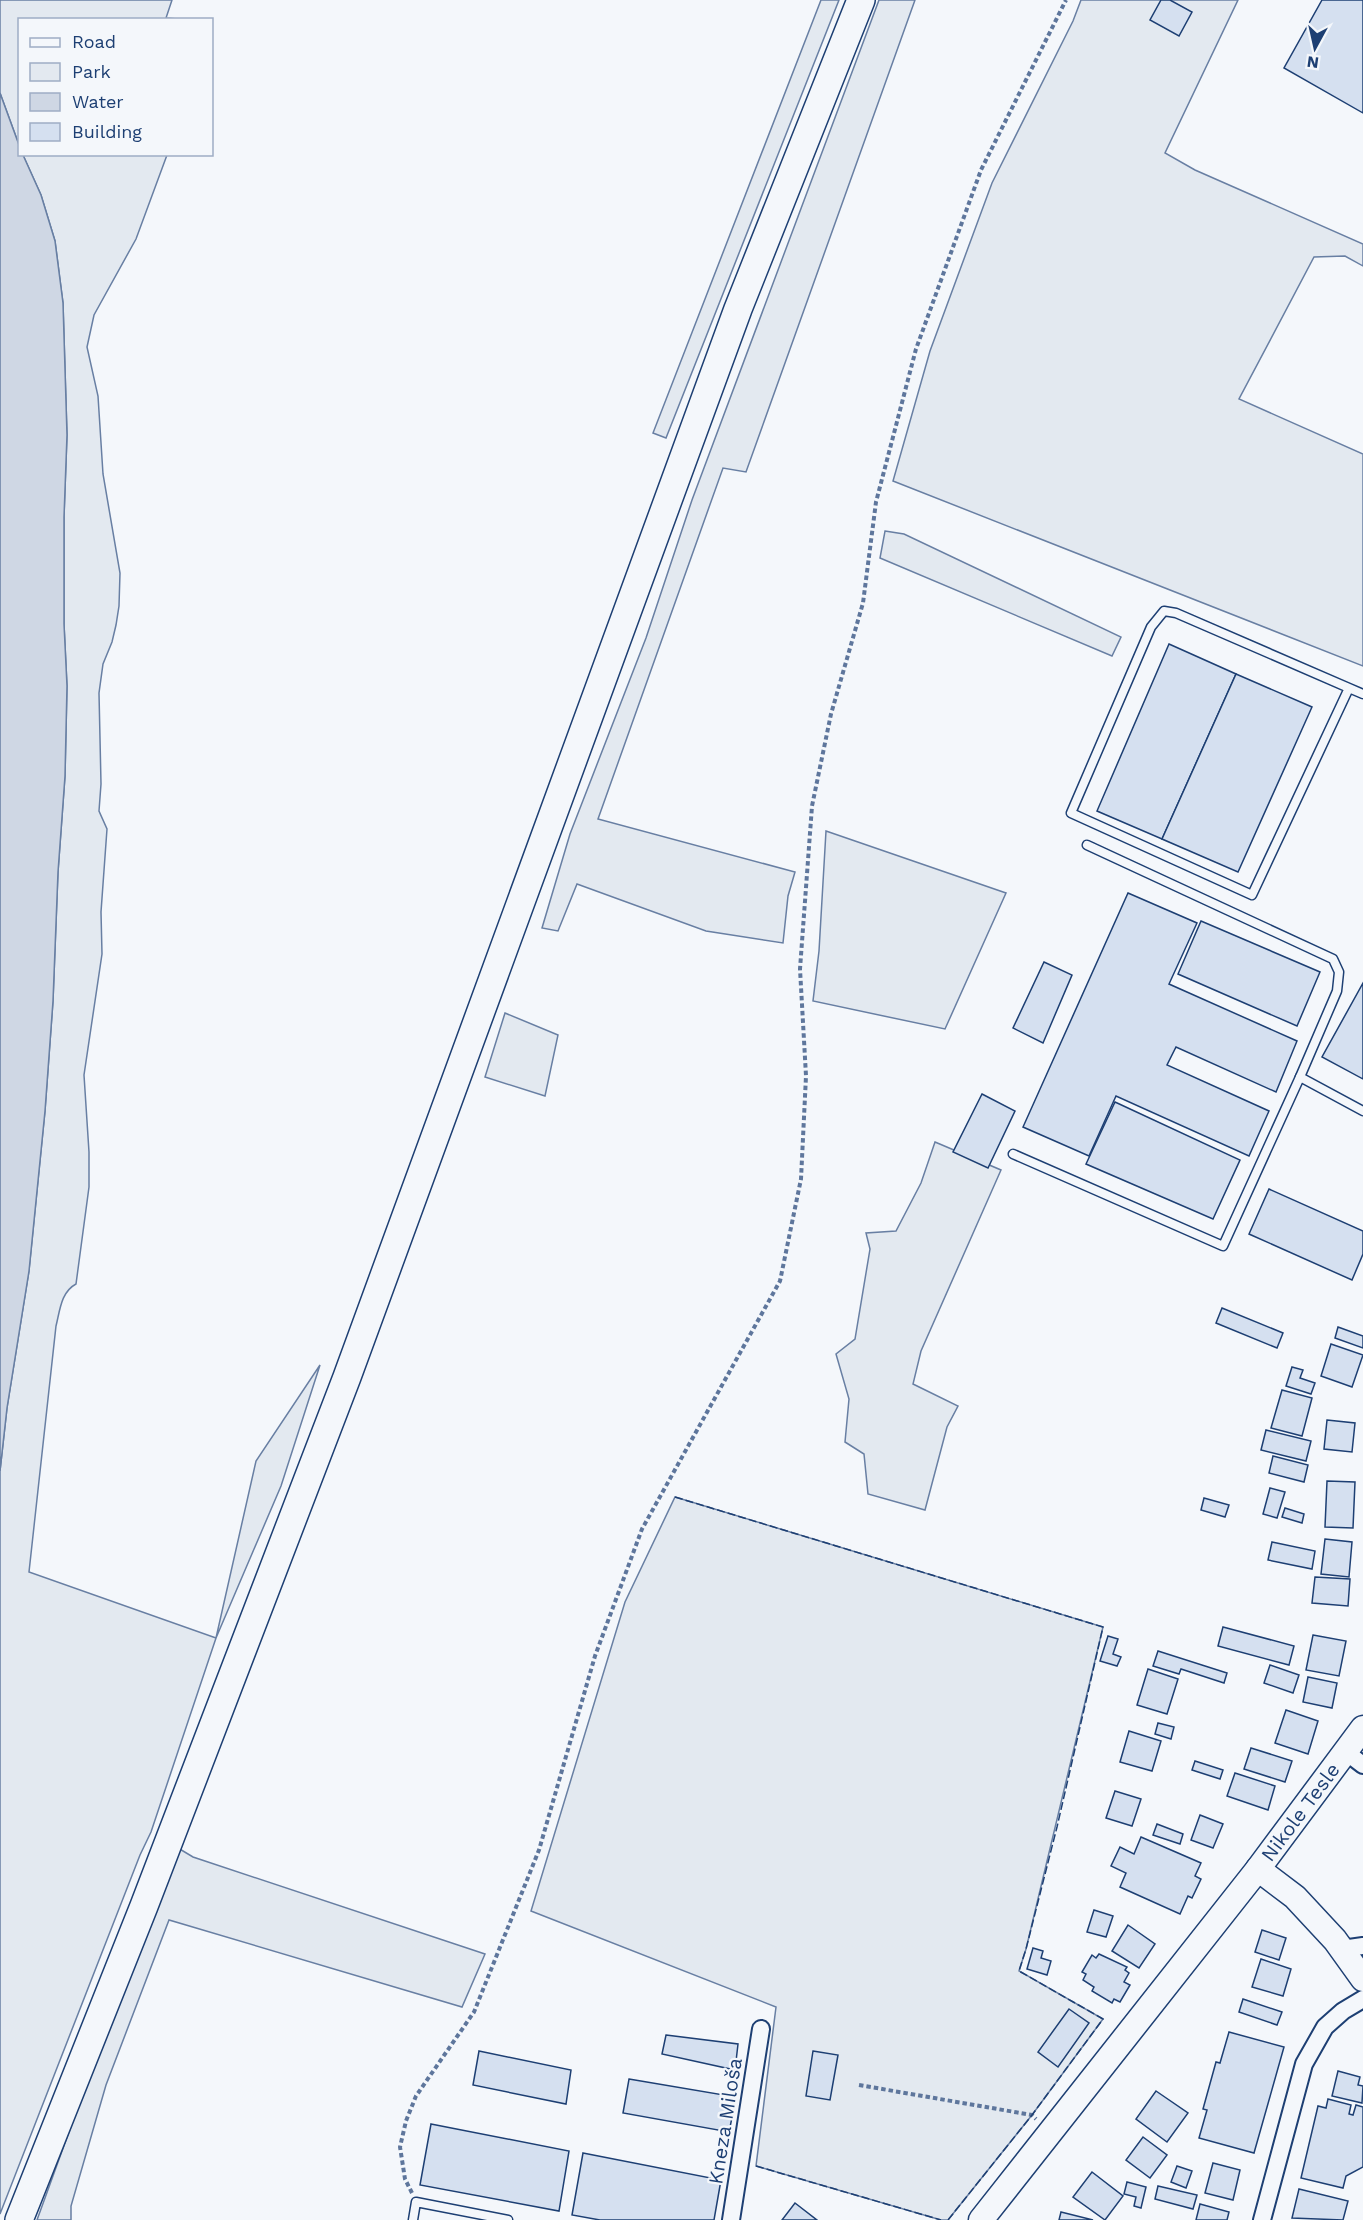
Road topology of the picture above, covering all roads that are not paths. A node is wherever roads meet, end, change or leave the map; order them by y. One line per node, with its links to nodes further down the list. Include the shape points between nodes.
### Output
1 (861, 0): 15 (main road, via 734,320 347,1377)
2 (1349, 688): 2 (lane, via 1164,611 1151,627 1071,813 1252,895); 3 (lane)
3 (1363, 694)
4 (1087, 845): 5 (lane, via 1333,959 1339,972 1337,991)
5 (1300, 1077): 6 (lane); 7 (lane, via 1223,1246)
6 (1363, 1112)
7 (1013, 1154)
8 (1363, 1728): 9 (street, Nikole Tesle)
9 (1354, 1759): 10 (street, Nikole Tesle)
10 (1258, 1869): 11 (street, via 1294,1897 1335,1940); 19 (street, Nikole Tesle)
11 (1353, 1948): 12 (street)
12 (1363, 1979)
13 (1363, 1999): 20 (street, via 1324,2028 1304,2064)
14 (761, 2029): 18 (street, Kneza Miloša)
15 (19, 2220)
16 (413, 2220): 17 (lane, via 416,2202)
17 (508, 2220)
18 (731, 2220)
19 (981, 2220)
20 (1262, 2220)

